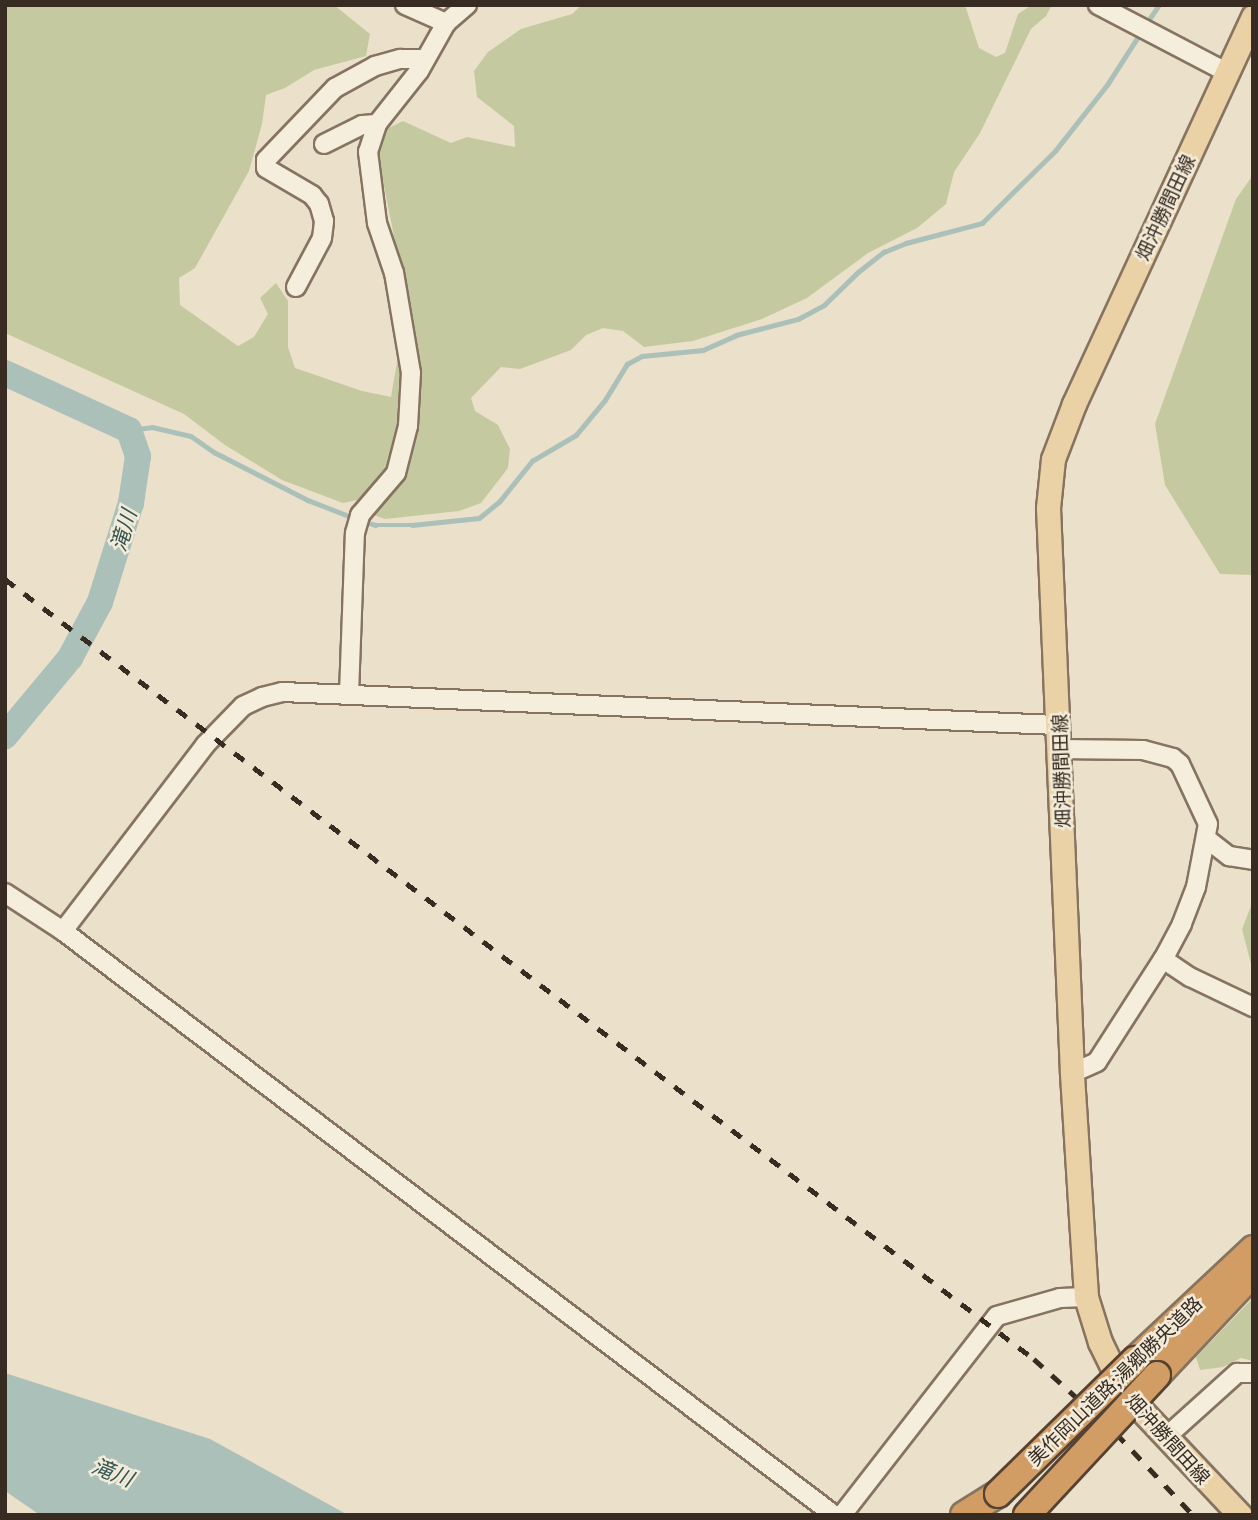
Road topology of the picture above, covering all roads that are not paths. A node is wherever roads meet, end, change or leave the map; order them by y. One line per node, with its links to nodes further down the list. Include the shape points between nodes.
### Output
1 (405, 5): 5 (street)
2 (467, 5): 5 (street)
3 (1098, 5): 7 (street)
4 (1253, 16): 7 (main road, 畑沖勝間田線)
5 (446, 23): 6 (street)
6 (425, 59): 8 (street); 10 (street, via 375,66 335,88 266,160 266,168 320,204 322,238)
7 (1226, 72): 12 (main road, 畑沖勝間田線, via 1053,459 1048,508)
8 (377, 124): 9 (street, via 362,125); 11 (street, via 370,136 368,167 377,223 405,324 411,373 408,426 396,474 360,515 355,533)
9 (324, 144)
10 (296, 287)
11 (349, 694): 12 (street); 17 (street, via 282,692 243,706 205,745)
12 (1058, 725): 13 (main road, 畑沖勝間田線)
13 (1058, 749): 14 (street, via 1143,750 1173,758 1206,814); 20 (main road, 畑沖勝間田線)
14 (1207, 839): 15 (street, via 1230,856); 18 (street, via 1196,887)
15 (1253, 860)
16 (5, 893): 17 (street)
17 (63, 931): 27 (street)
18 (1163, 959): 19 (street); 20 (street, via 1097,1062)
19 (1253, 1007)
20 (1072, 1073): 23 (main road, 畑沖勝間田線)
21 (1253, 1249): 26 (highway, 美作岡山道路;湯郷勝央道路, bridge)
22 (1253, 1273): 31 (highway, bridge)
23 (1086, 1297): 25 (main road, 畑沖勝間田線, via 1100,1342 1120,1383); 28 (street, via 1060,1298 997,1315)
24 (1253, 1373): 25 (street, via 1237,1373)
25 (1166, 1437): 32 (main road, 畑沖勝間田線)
26 (998, 1494): 29 (highway); 30 (highway, 美作岡山道路;湯郷勝央道路)
27 (834, 1515)
28 (842, 1515)
29 (964, 1515)
30 (979, 1515)
31 (1027, 1515)
32 (1240, 1515)

